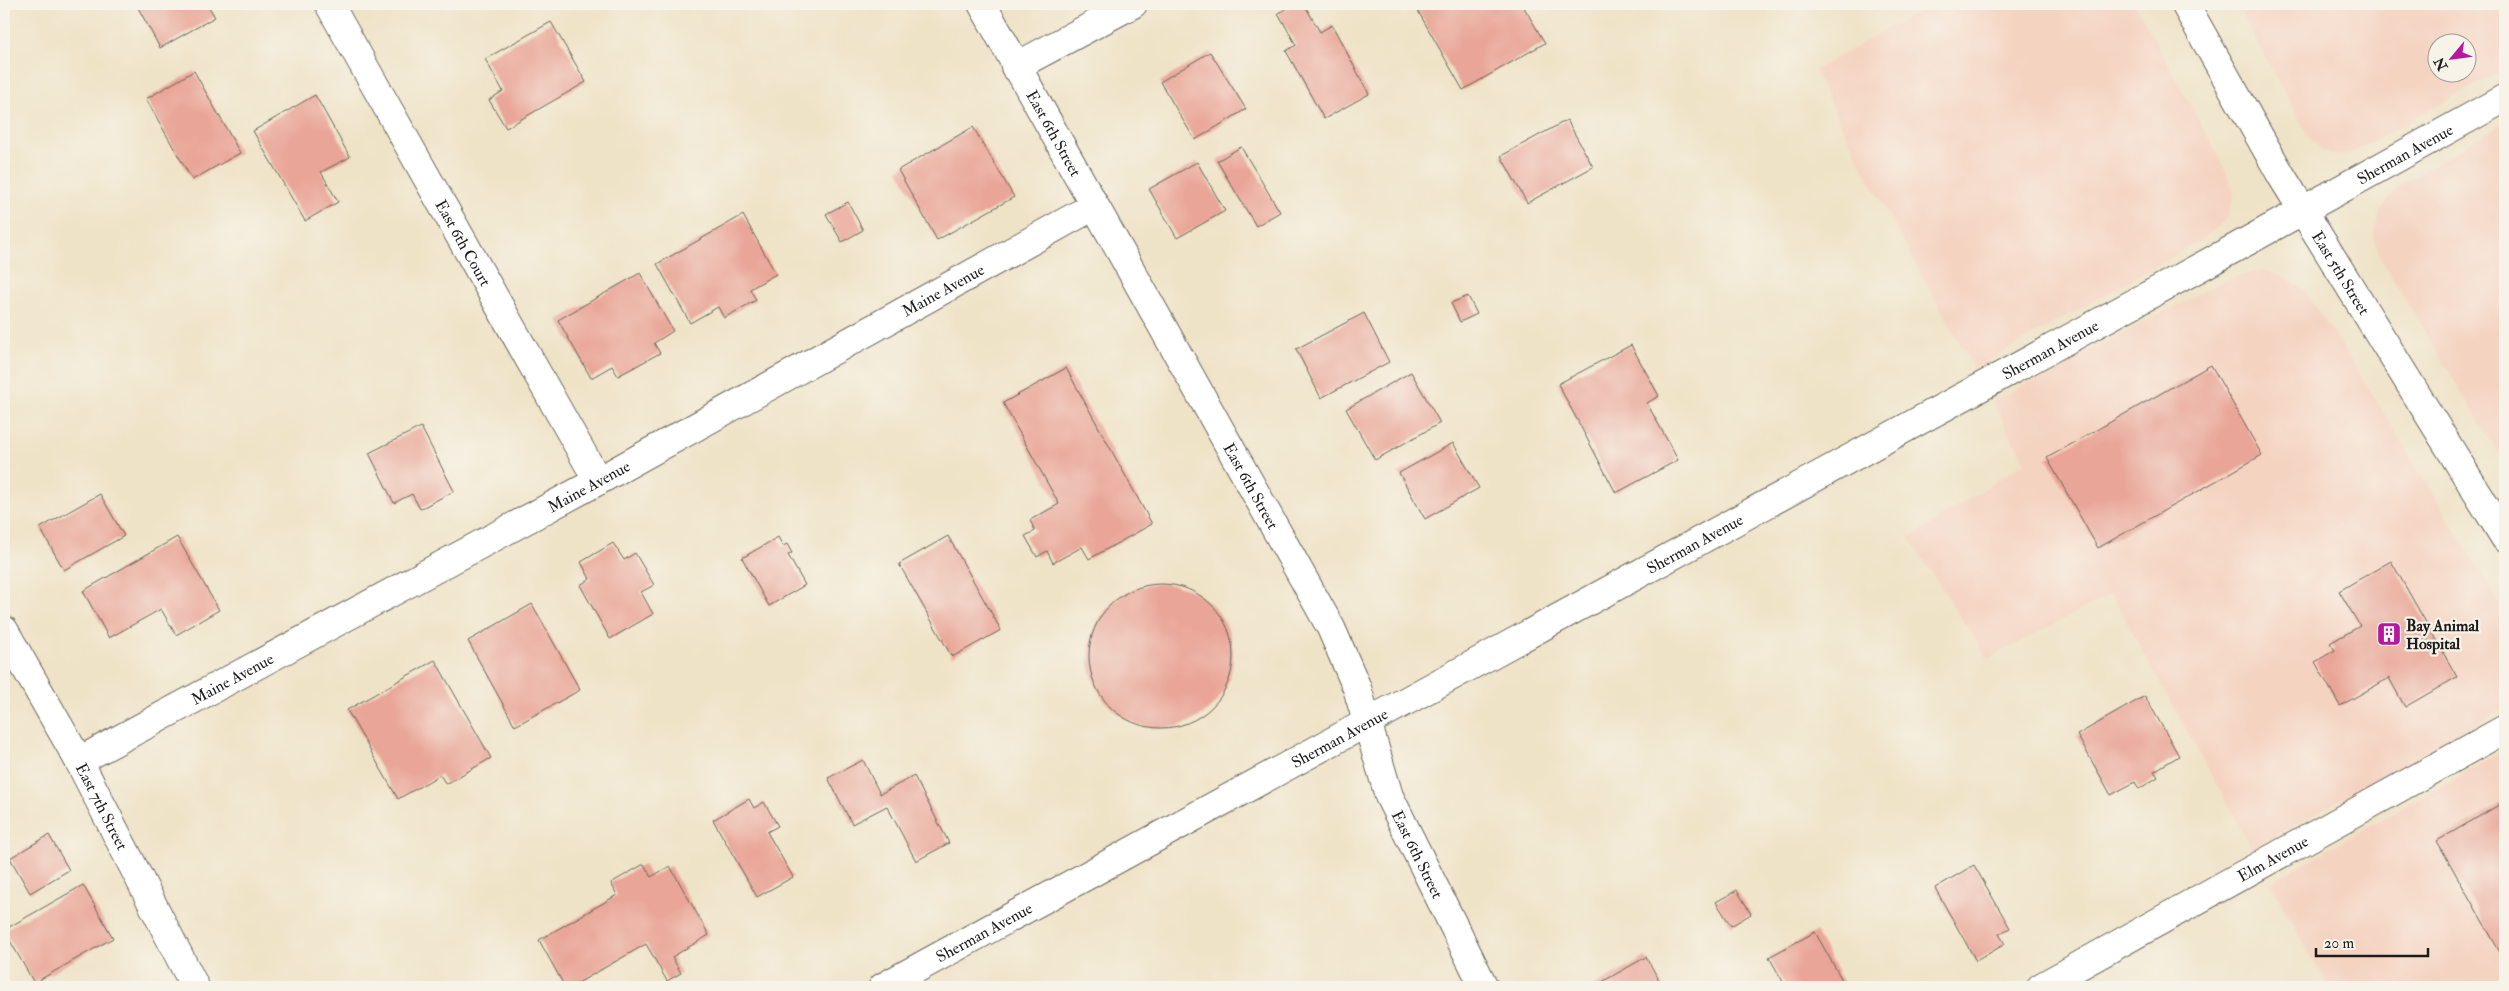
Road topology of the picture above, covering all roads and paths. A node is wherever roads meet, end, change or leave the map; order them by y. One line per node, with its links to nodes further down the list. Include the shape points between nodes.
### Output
1 (329, 4): 9 (street, East 6th Court)
2 (982, 4): 5 (street, East 6th Street)
3 (1134, 4): 5 (street)
4 (2185, 4): 8 (street, East 5th Street)
5 (1015, 67): 7 (street, East 6th Street)
6 (2505, 98): 8 (street, Sherman Avenue)
7 (1094, 206): 9 (street, Maine Avenue); 12 (street, East 6th Street, via 1331,628 1357,688)
8 (2302, 210): 10 (street, East 5th Street); 12 (street, Sherman Avenue)
9 (598, 481): 14 (street, Maine Avenue)
10 (2505, 538)
11 (4, 630): 14 (street, East 7th Street)
12 (1366, 722): 16 (street, Sherman Avenue); 17 (street, East 6th Street, via 1389,796)
13 (2505, 729): 18 (street, Elm Avenue)
14 (79, 761): 15 (street, East 7th Street)
15 (195, 987)
16 (883, 987)
17 (1484, 987)
18 (2041, 987)

